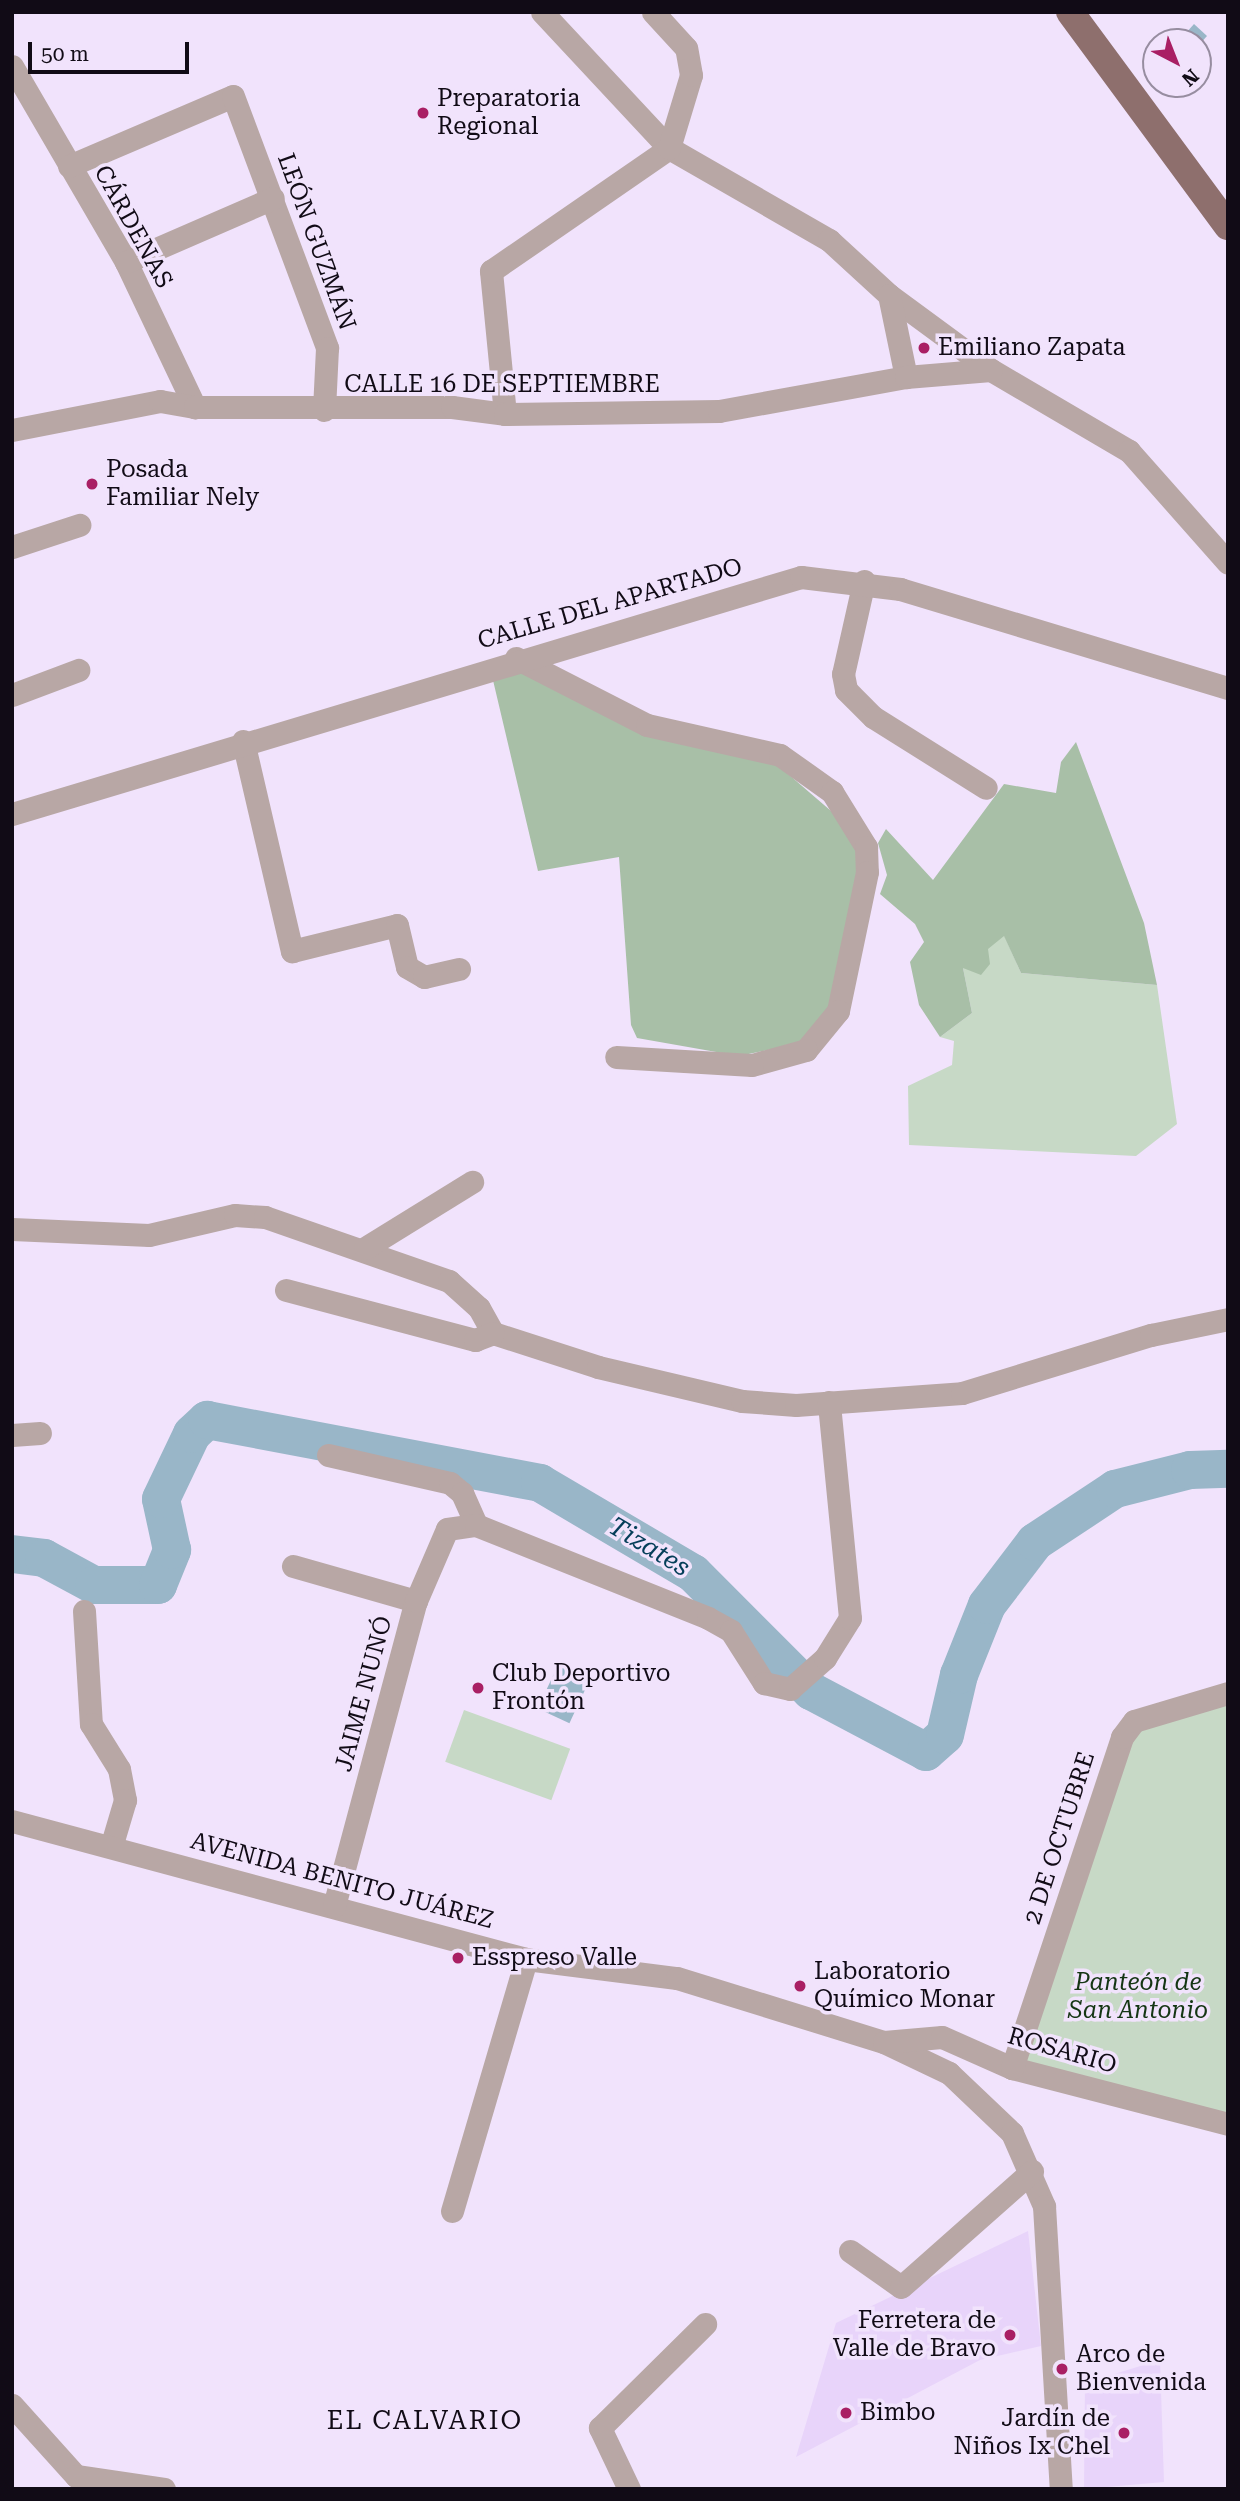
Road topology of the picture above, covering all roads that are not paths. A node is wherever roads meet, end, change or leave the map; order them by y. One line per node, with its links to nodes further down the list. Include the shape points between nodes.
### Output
1 (541, 12): 5 (street)
2 (653, 12): 5 (street, via 686,48 691,75)
3 (1070, 12): 8 (main road)
4 (14, 73): 6 (street, CÁRDENAS)
5 (669, 148): 10 (street, via 829,240); 15 (street, via 491,271)
6 (69, 166): 7 (street, LEÓN GUZMÁN, via 233,96); 9 (street, CÁRDENAS)
7 (273, 198): 9 (street); 14 (street, LEÓN GUZMÁN, via 327,348)
8 (1228, 226)
9 (126, 262): 13 (street, CÁRDENAS)
10 (889, 295): 11 (street); 12 (street)
11 (991, 370): 12 (street, CALLE 16 DE SEPTIEMBRE); 19 (street, via 1129,451)
12 (906, 377): 15 (street, CALLE 16 DE SEPTIEMBRE, via 719,411)
13 (195, 407): 14 (street, CALLE 16 DE SEPTIEMBRE); 16 (street, CALLE 16 DE SEPTIEMBRE, via 160,401 125,404)
14 (324, 410): 15 (street, CALLE 16 DE SEPTIEMBRE, via 452,407)
15 (505, 414)
16 (12, 430)
17 (79, 525): 18 (street)
18 (12, 547)
19 (1228, 563)
20 (864, 581): 21 (street, CALLE DEL APARTADO, via 802,578); 23 (street, CALLE DEL APARTADO); 26 (street, via 843,674 846,690 873,717)
21 (516, 658): 25 (street, CALLE DEL APARTADO); 29 (street, via 647,725 780,755 832,792 866,847 867,872 838,1011 807,1050 752,1065)
22 (78, 670): 24 (street)
23 (1228, 688)
24 (12, 695)
25 (243, 741): 27 (street, CALLE DEL APARTADO); 28 (street, via 292,951 397,925 408,967 424,977)
26 (986, 788)
27 (14, 808)
28 (459, 968)
29 (616, 1057)
30 (472, 1182): 32 (street)
31 (12, 1229): 32 (street, via 149,1235 250,1214)
32 (365, 1248): 35 (street, via 461,1289)
33 (286, 1290): 35 (street, via 475,1340)
34 (1228, 1319): 36 (street, via 1151,1335 962,1393)
35 (493, 1333): 36 (street, via 742,1401)
36 (829, 1402): 40 (street, via 850,1618 843,1636 795,1686 783,1690 764,1683 720,1624)
37 (40, 1433): 38 (street)
38 (12, 1435)
39 (328, 1455): 40 (street, via 450,1483 462,1493)
40 (476, 1525): 42 (street, JAIME NUNÓ, via 447,1529)
41 (293, 1566): 42 (street)
42 (416, 1601): 47 (street, JAIME NUNÓ)
43 (84, 1611): 46 (street, via 91,1724 119,1769 125,1800)
44 (1228, 1693): 50 (street, 2 DE OCTUBRE, via 1134,1721 1122,1737)
45 (12, 1821): 46 (street, AVENIDA BENITO JUÁREZ)
46 (112, 1844): 47 (street, AVENIDA BENITO JUÁREZ)
47 (334, 1906): 48 (street, AVENIDA BENITO JUÁREZ)
48 (526, 1959): 49 (street, AVENIDA BENITO JUÁREZ, via 677,1978); 53 (street)
49 (884, 2042): 50 (street, ROSARIO, via 942,2037); 52 (street, AVENIDA BENITO JUÁREZ, via 967,2085 999,2116)
50 (1012, 2067): 51 (street, ROSARIO)
51 (1228, 2124)
52 (1032, 2171): 54 (street, via 901,2287); 60 (street, AVENIDA BENITO JUÁREZ, via 1050,2239)
53 (452, 2211)
54 (850, 2251)
55 (705, 2324): 59 (street, via 600,2428)
56 (12, 2405): 57 (street)
57 (74, 2482): 58 (street)
58 (164, 2489)
59 (629, 2489)
60 (1061, 2489)

